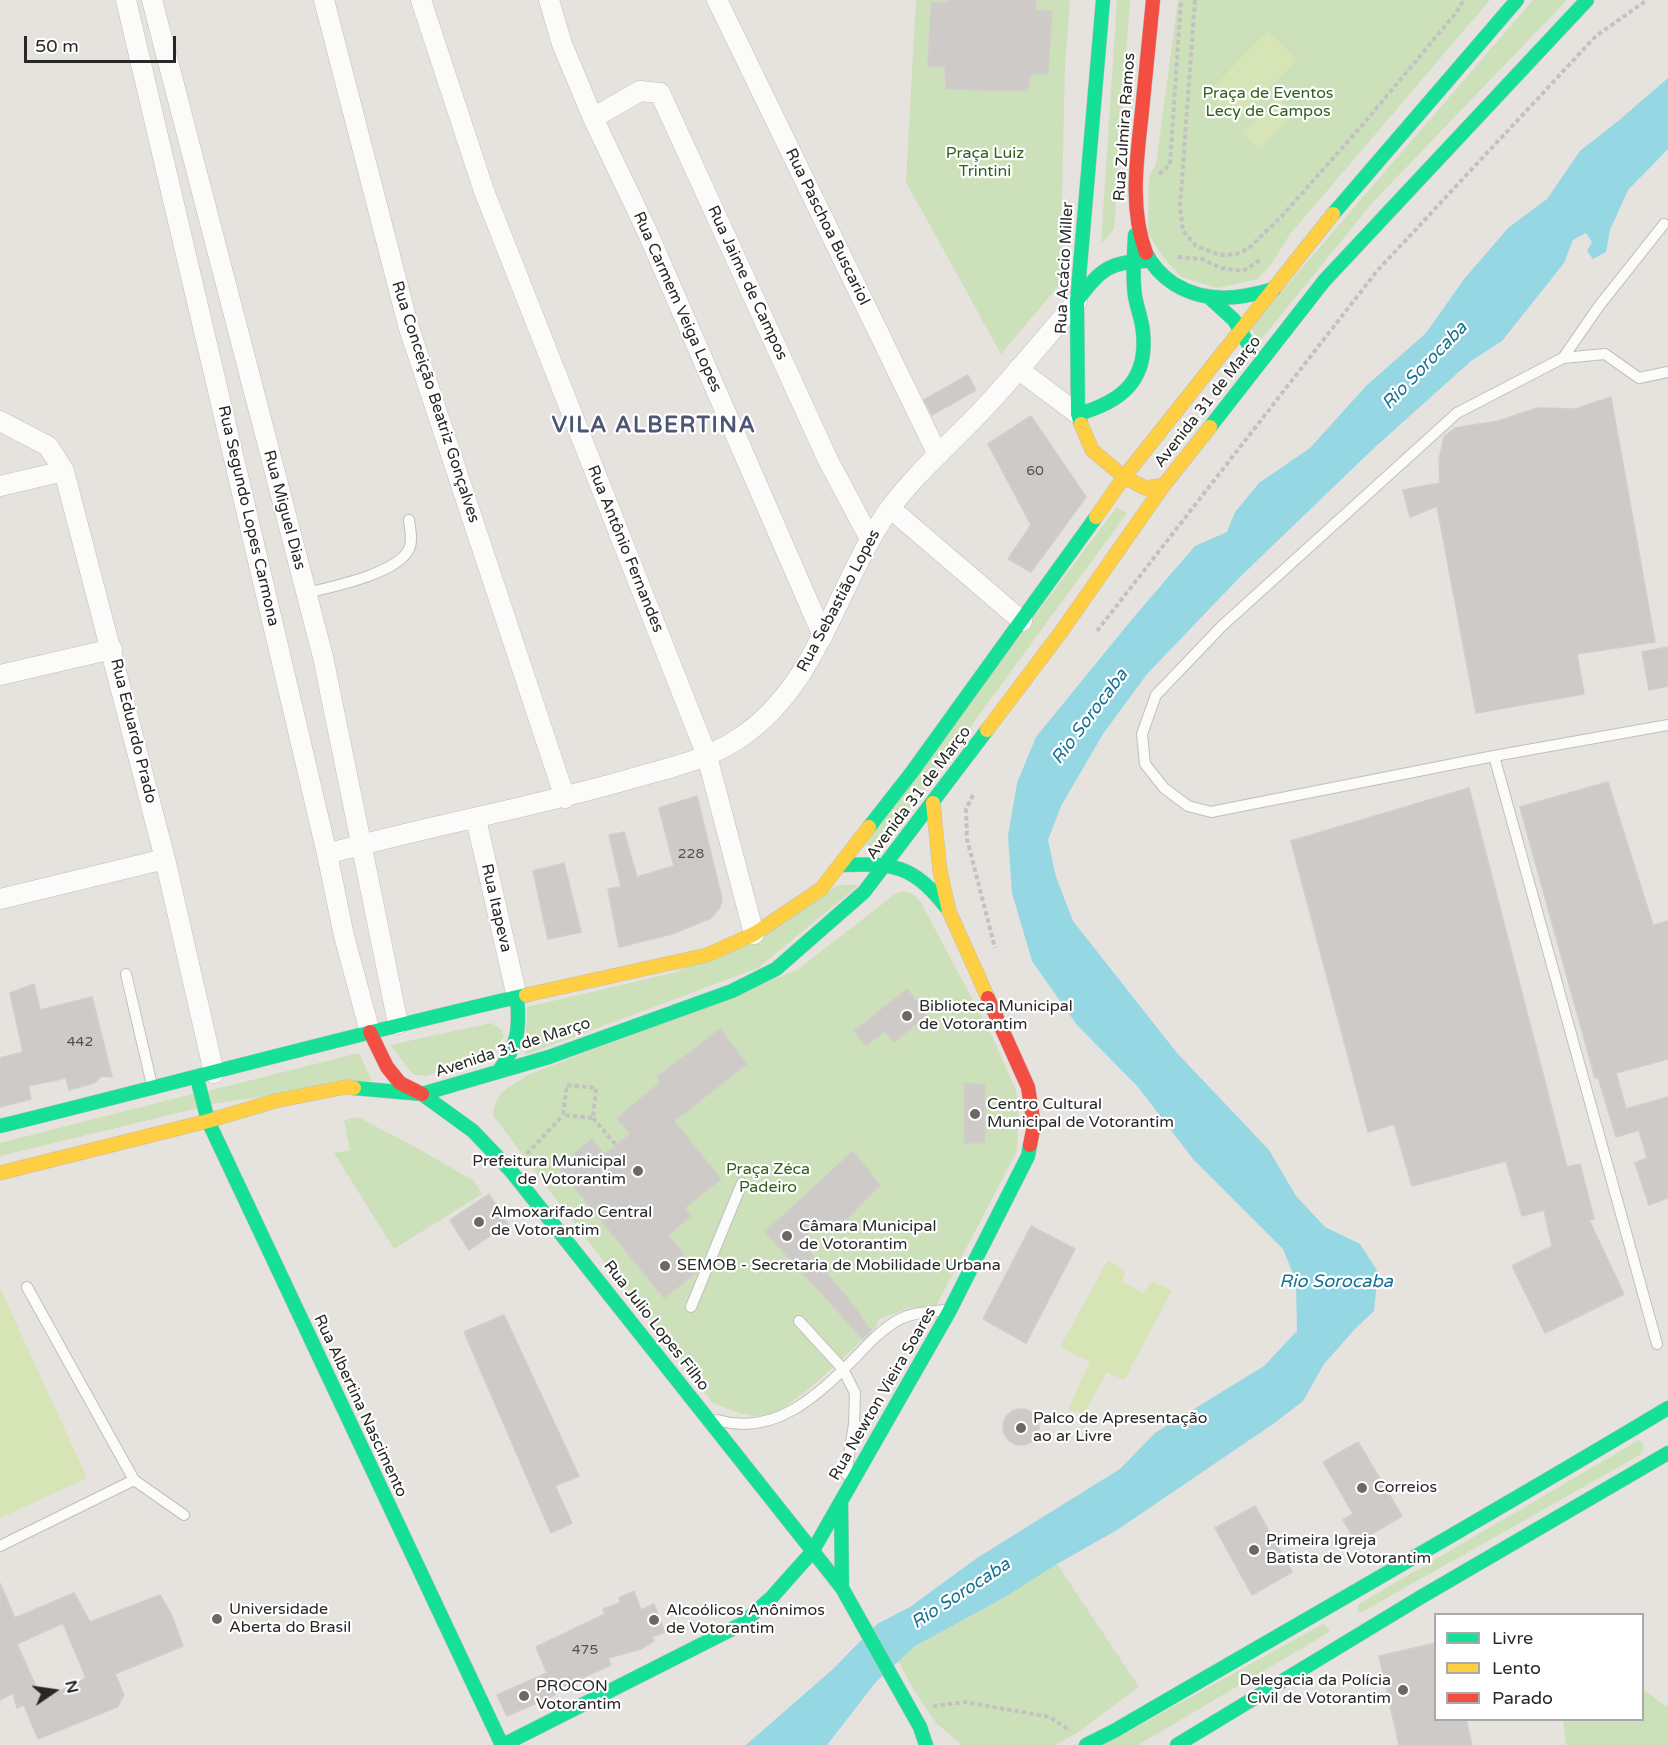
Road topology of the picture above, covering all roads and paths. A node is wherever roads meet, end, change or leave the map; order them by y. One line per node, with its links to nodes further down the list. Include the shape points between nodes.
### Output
1 (126, 0): 55 (street, Rua Segundo Lopes Carmona)
2 (152, 0): 41 (street, Rua Miguel Dias)
3 (324, 0): 51 (street, Rua Conceição Beatriz Gonçalves, via 408,325)
4 (421, 0): 48 (street, Rua Antônio Fernandes, via 484,191)
5 (549, 0): 15 (street, Rua Carmem Veiga Lopes, via 562,44)
6 (717, 0): 33 (street, Rua Paschoa Buscariol)
7 (1103, 0): 25 (main road, Rua Acácio Miller)
8 (1153, 0): 17 (main road, Rua Zulmira Ramos, via 1136,166)
9 (1182, 0): 16 (path, via 1170,165)
10 (1195, 0): 11 (path, via 1180,207 1183,231 1197,246 1220,255 1248,249 1282,216)
11 (1464, 0)
12 (1517, 0): 23 (main road, Avenida 31 de Março)
13 (1587, 0): 29 (main road, Avenida 31 de Março, via 1324,281)
14 (1647, 0): 44 (path, via 1596,36 1377,271)
15 (593, 118): 40 (street, Rua Jaime de Campos, via 640,91 660,93 828,460); 43 (street, Rua Carmem Veiga Lopes, via 646,229)
16 (1153, 178)
17 (1136, 210): 21 (main road); 22 (main road, Rua Zulmira Ramos)
18 (1664, 224): 27 (lane)
19 (1268, 254): 20 (path, via 1243,271 1221,268 1202,259)
20 (1172, 257)
21 (1134, 260): 22 (main road); 25 (main road, via 1105,267); 31 (main road, via 1134,290 1143,330 1140,369 1122,396)
22 (1150, 261): 24 (main road, Rua Zulmira Ramos, via 1160,274 1186,291)
23 (1274, 289): 24 (main road, Rua Zulmira Ramos, via 1246,297); 26 (main road, Avenida 31 de Março)
24 (1211, 299): 26 (main road, via 1230,313)
25 (1077, 301): 28 (street, Rua Sebastião Lopes); 31 (main road, Rua Acácio Miller)
26 (1241, 328): 29 (main road, via 1250,347); 35 (main road, Avenida 31 de Março)
27 (1563, 358): 30 (lane, via 1605,354 1640,378); 49 (lane, via 1457,413 1222,626 1156,695 1142,734 1145,764 1164,788 1188,806 1211,812)
28 (1018, 369): 31 (street); 33 (street, Rua Sebastião Lopes)
29 (1253, 372): 36 (main road, Avenida 31 de Março)
30 (1668, 372)
31 (1078, 414): 35 (main road, Rua Acácio Miller, via 1092,450)
32 (0, 421): 34 (street, Rua Eduardo Prado, via 48,447)
33 (938, 455): 38 (street, Rua Sebastião Lopes)
34 (64, 471): 37 (street); 45 (street, Rua Eduardo Prado)
35 (1124, 477): 36 (main road, Rua Acácio Miller, via 1145,488); 42 (main road, Avenida 31 de Março)
36 (1164, 485): 52 (main road, Avenida 31 de Março, via 1061,632)
37 (0, 486)
38 (890, 508): 40 (street, Rua Sebastião Lopes); 42 (street)
39 (409, 520): 41 (lane, via 410,548 402,558 361,579)
40 (870, 539): 43 (street, Rua Sebastião Lopes)
41 (306, 593): 54 (street, Rua Miguel Dias)
42 (1022, 621): 58 (main road, Avenida 31 de Março)
43 (823, 636): 48 (street, Rua Sebastião Lopes, via 776,707 741,737)
44 (1093, 636)
45 (112, 649): 46 (street); 56 (street, Rua Eduardo Prado)
46 (0, 675)
47 (1668, 725): 49 (lane)
48 (707, 756): 51 (street, Rua Sebastião Lopes); 61 (street, Rua Antônio Fernandes)
49 (1494, 756): 83 (lane)
50 (975, 792): 62 (path, via 966,809 967,839)
51 (565, 798): 53 (street, Rua Sebastião Lopes)
52 (933, 803): 57 (main road, Avenida 31 de Março); 60 (main road, via 940,872)
53 (476, 819): 54 (street, Rua Sebastião Lopes); 64 (street, Rua Itapeva)
54 (362, 844): 55 (street, Rua Sebastião Lopes); 65 (street, Rua Miguel Dias)
55 (327, 854): 66 (street, Rua Segundo Lopes Carmona)
56 (165, 859): 59 (street); 68 (street, Rua Eduardo Prado)
57 (886, 863): 58 (main road); 60 (main road, via 921,878); 67 (main road, Avenida 31 de Março, via 864,892 776,969 710,999)
58 (840, 865): 61 (main road, Avenida 31 de Março, via 821,889)
59 (0, 899)
60 (949, 911): 81 (main road, Rua Newton Vieira Soares, via 1028,1087 1034,1125 1028,1156)
61 (754, 933): 64 (main road, Avenida 31 de Março, via 707,955)
62 (995, 948)
63 (126, 974): 69 (lane)
64 (517, 997): 65 (main road, Avenida 31 de Março); 67 (main road, via 519,1038)
65 (398, 1024): 66 (main road, Avenida 31 de Março)
66 (370, 1032): 68 (main road, Avenida 31 de Março); 70 (main road, Rua Julio Lopes Filho, via 387,1067 400,1083)
67 (498, 1072): 70 (main road, Avenida 31 de Março)
68 (205, 1076): 69 (main road, Avenida 31 de Março); 73 (main road, Rua Albertina Nascimento)
69 (153, 1088): 74 (main road, Avenida 31 de Março)
70 (422, 1094): 73 (main road, Avenida 31 de Março, via 346,1087 275,1101); 76 (main road, Rua Julio Lopes Filho, via 473,1131)
71 (563, 1115): 72 (path); 72 (path, via 567,1085 596,1088); 76 (path)
72 (593, 1118): 75 (path)
73 (208, 1121): 77 (main road, Avenida 31 de Março); 97 (main road, Rua Albertina Nascimento)
74 (0, 1126)
75 (616, 1145)
76 (512, 1172): 86 (main road, Rua Julio Lopes Filho)
77 (0, 1173)
78 (742, 1183): 80 (lane)
79 (27, 1287): 88 (lane)
80 (691, 1307)
81 (951, 1309): 84 (lane, via 911,1314 898,1320); 89 (main road, Rua Newton Vieira Soares)
82 (799, 1321): 84 (lane)
83 (1657, 1344)
84 (843, 1369): 86 (lane, via 796,1409 772,1421 726,1423); 89 (lane, via 855,1393)
85 (1665, 1416): 100 (main road, via 1555,1476 1335,1608)
86 (708, 1418): 92 (main road, Rua Julio Lopes Filho)
87 (1668, 1453): 101 (main road, via 1350,1634)
88 (134, 1480): 90 (lane); 91 (lane)
89 (841, 1501): 92 (main road, Rua Newton Vieira Soares); 93 (main road)
90 (184, 1515)
91 (0, 1546)
92 (812, 1552): 93 (main road, Rua Julio Lopes Filho); 97 (main road, Rua Newton Vieira Soares, via 742,1624)
93 (844, 1593): 95 (main road, Rua Julio Lopes Filho)
94 (925, 1701): 96 (path, via 933,1706 965,1702 1050,1717)
95 (920, 1728): 98 (main road); 99 (main road)
96 (1075, 1734)
97 (502, 1745)
98 (926, 1745)
99 (939, 1745)
100 (1086, 1745)
101 (1177, 1745)

